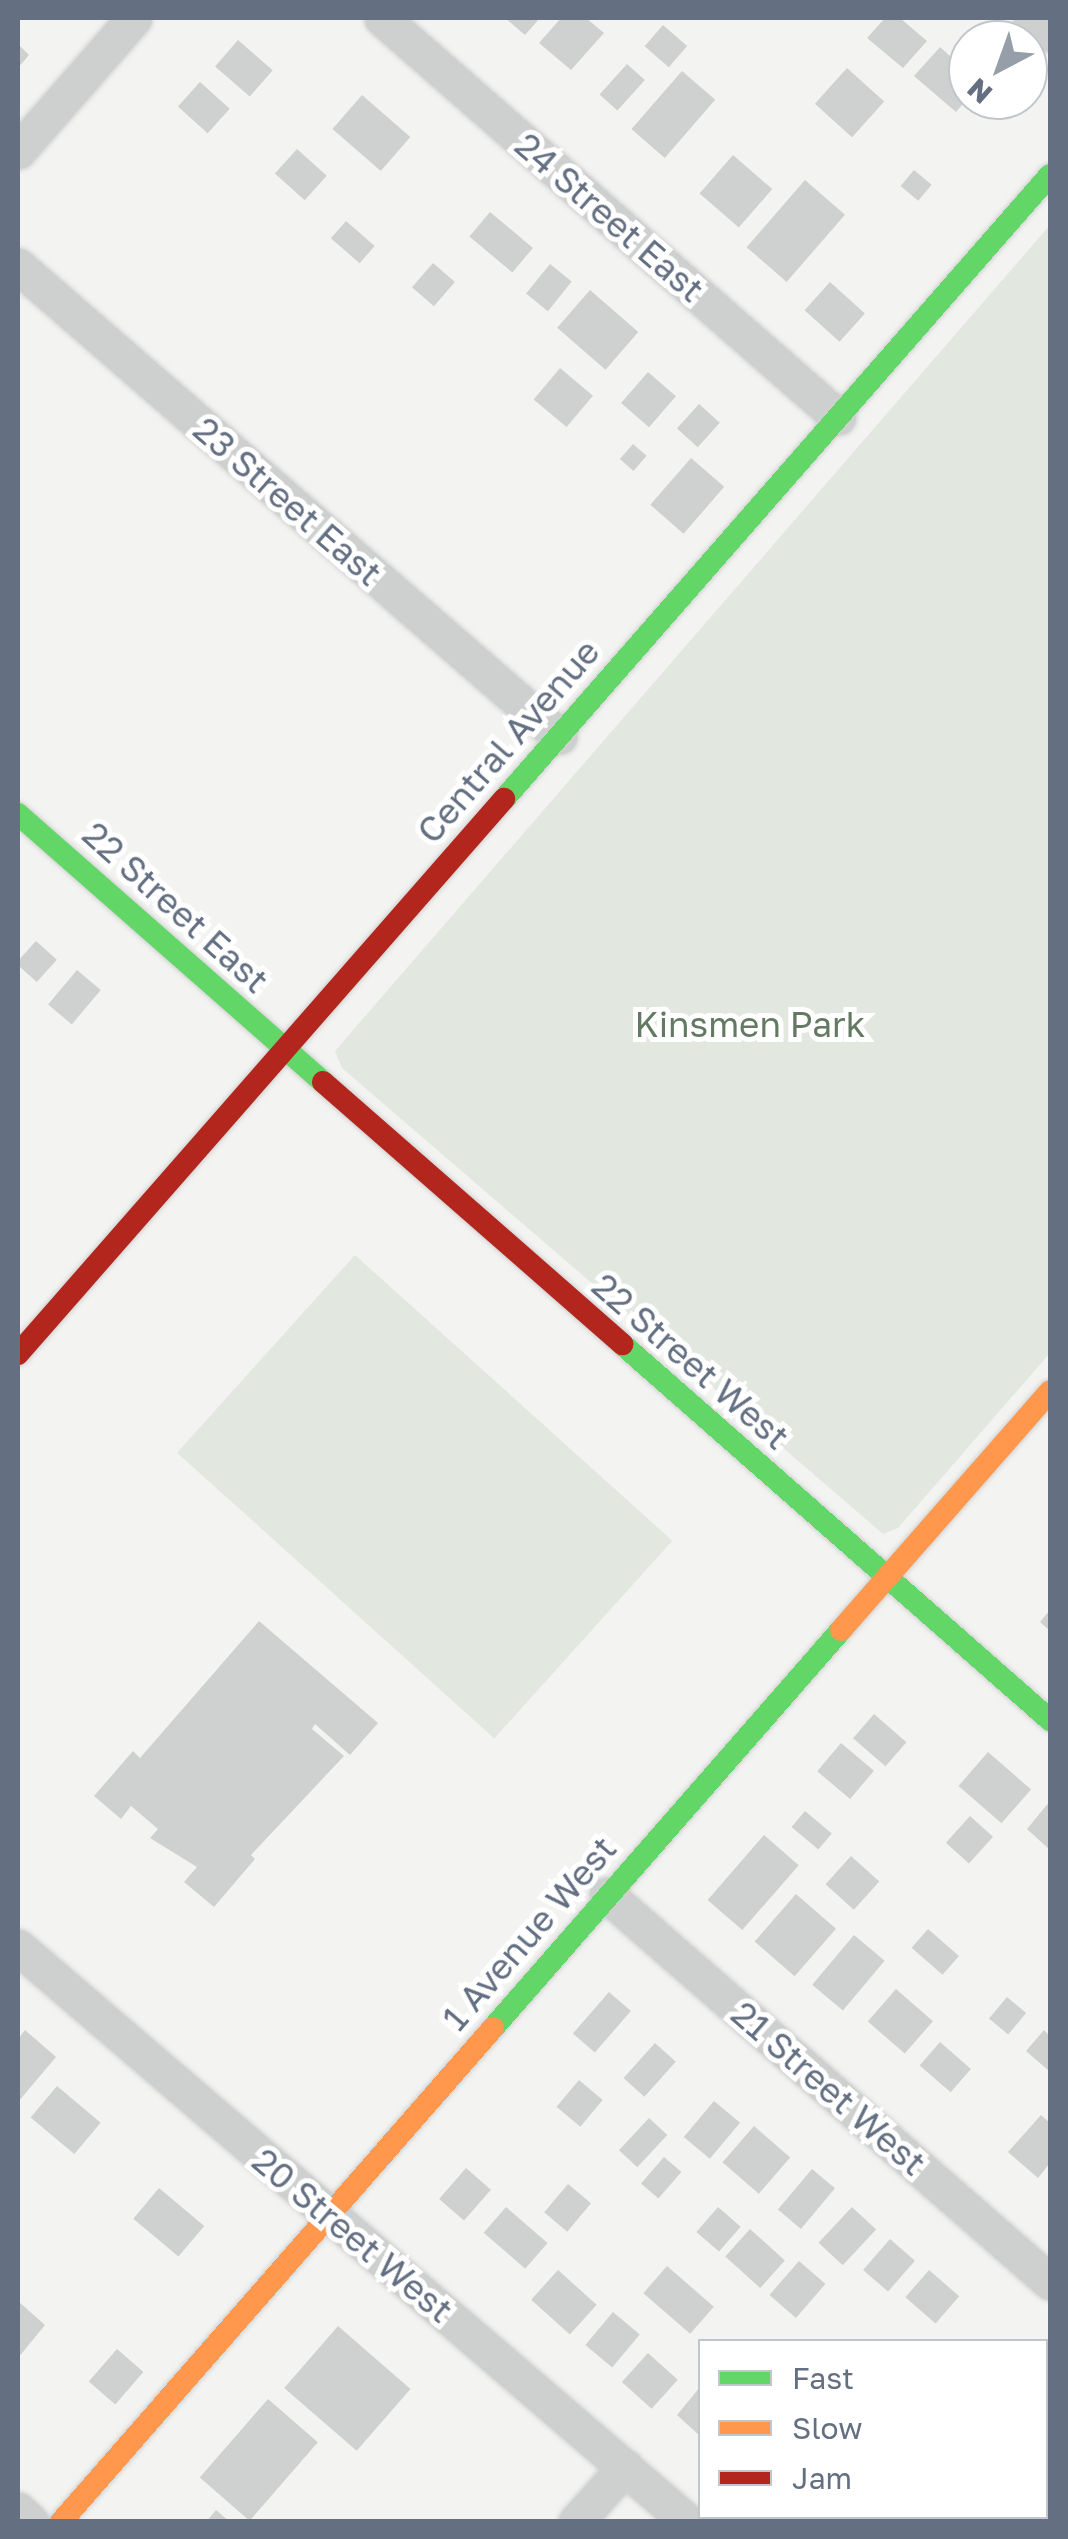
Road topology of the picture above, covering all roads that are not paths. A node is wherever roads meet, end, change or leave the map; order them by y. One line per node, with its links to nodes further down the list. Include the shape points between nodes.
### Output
1 (134, 18): 5 (street)
2 (382, 18): 8 (street, 24 Street East)
3 (1031, 18): 4 (street)
4 (1050, 34)
5 (18, 151)
6 (1050, 175): 8 (street, Central Avenue)
7 (18, 266): 9 (street, 23 Street East)
8 (838, 417): 9 (street, Central Avenue)
9 (559, 736): 11 (street, Central Avenue)
10 (18, 814): 11 (street, 22 Street East)
11 (287, 1053): 12 (street, Central Avenue); 14 (street, 22 Street West)
12 (18, 1354)
13 (1050, 1391): 14 (street, 1 Avenue West)
14 (886, 1578): 15 (street, 22 Street West); 16 (street, 1 Avenue West)
15 (1050, 1720)
16 (607, 1895): 18 (street, 1 Avenue West); 19 (street, 21 Street West)
17 (18, 1947): 18 (street, 20 Street West)
18 (328, 2214): 20 (street, 20 Street West); 23 (street, 1 Avenue West)
19 (1050, 2282)
20 (625, 2467): 24 (street); 25 (street, 20 Street West)
21 (18, 2510): 22 (street)
22 (31, 2522)
23 (60, 2522)
24 (576, 2522)
25 (688, 2522)

